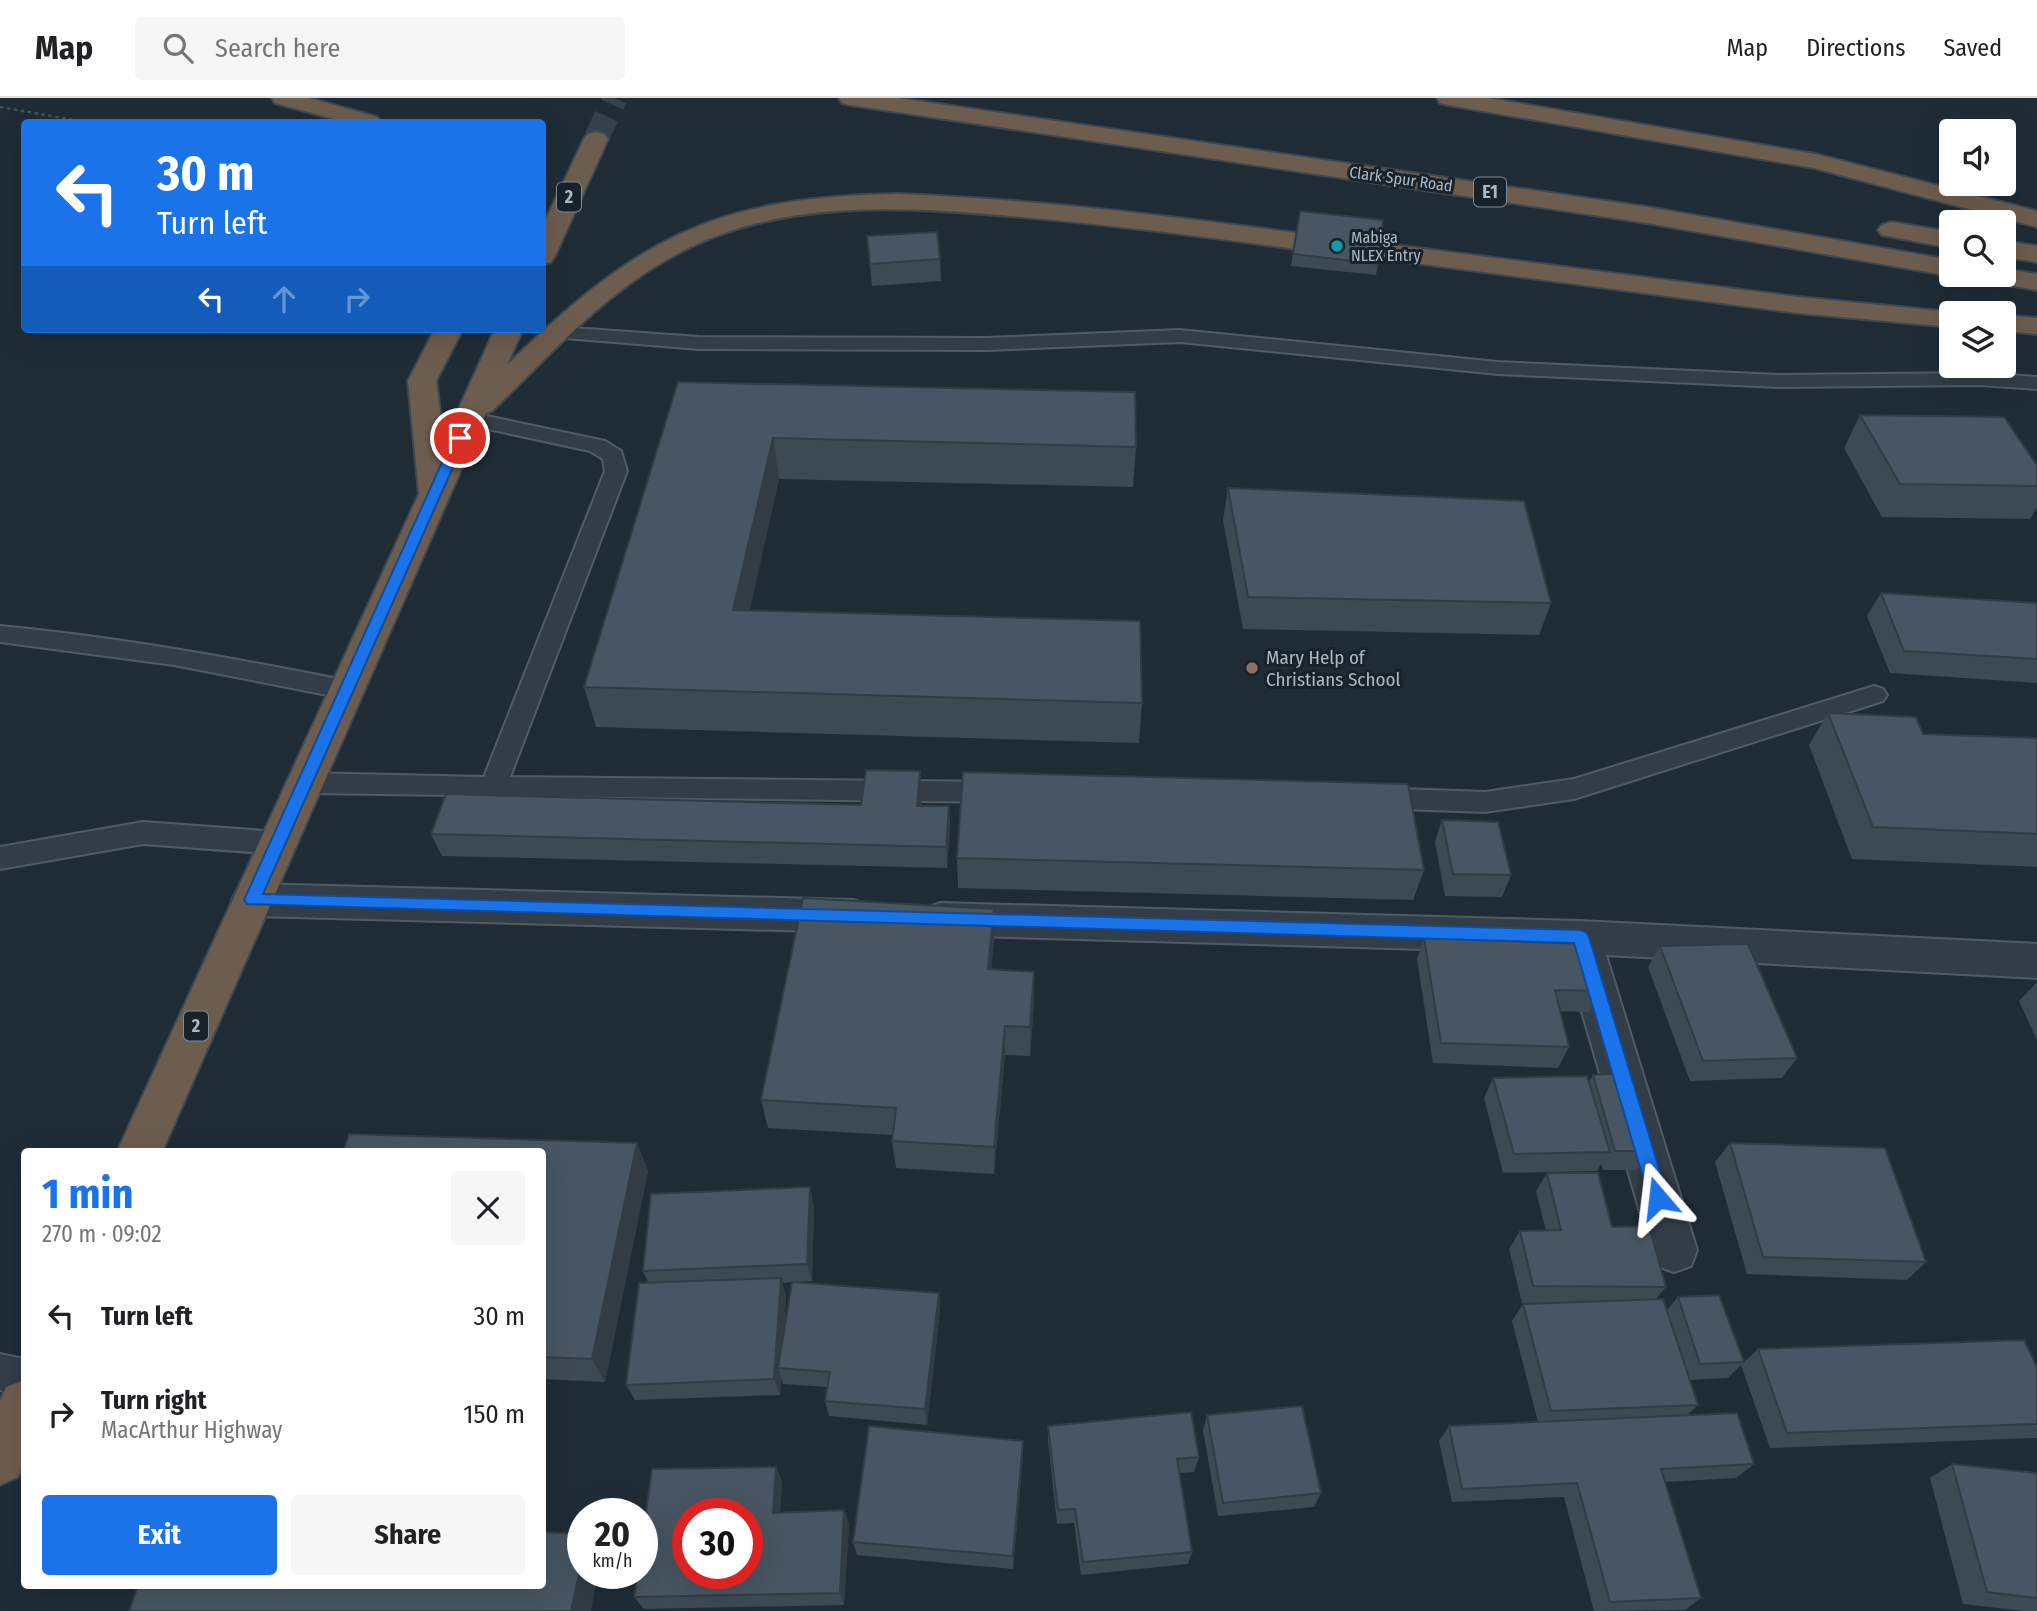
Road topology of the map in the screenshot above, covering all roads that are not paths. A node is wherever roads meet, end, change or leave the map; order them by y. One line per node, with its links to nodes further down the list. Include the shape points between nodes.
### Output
1 (283, 98): 4 (highway)
2 (850, 98): 14 (highway, Clark Spur Road / E1, via 1647,215)
3 (1448, 98): 6 (highway, via 1815,162)
4 (358, 119)
5 (596, 139): 10 (highway, 2)
6 (2037, 219)
7 (1869, 226): 8 (highway)
8 (1939, 238)
9 (1296, 241): 20 (highway, via 988,206 889,202 803,206 753,216 670,247 626,273)
10 (546, 247)
11 (1378, 251): 17 (highway, via 1798,305)
12 (2016, 251): 13 (highway)
13 (2037, 254)
14 (1939, 266)
15 (2016, 279): 16 (highway)
16 (2037, 282)
17 (1939, 318)
18 (2016, 324): 19 (highway)
19 (2037, 326)
20 (559, 332): 23 (lane, via 699,343 987,344 1180,336 1498,368 1779,381 1980,379); 24 (highway)
21 (447, 333): 25 (highway, via 422,381)
22 (507, 333): 24 (highway, 2)
23 (2037, 383)
24 (468, 418): 25 (highway, 2); 30 (lane, via 597,446 613,456 616,471)
25 (435, 496): 27 (highway, 2)
26 (0, 634): 27 (lane, via 207,662)
27 (348, 690): 29 (highway, 2)
28 (1874, 695): 32 (lane, via 1574,789 1485,802)
29 (306, 783): 30 (lane); 33 (highway, 2)
30 (493, 787): 31 (lane)
31 (1030, 793)
32 (1347, 798)
33 (278, 843): 34 (lane, via 143,833); 35 (highway, 2)
34 (0, 859)
35 (253, 900): 36 (street); 38 (highway, 2)
36 (1580, 937): 37 (street); 39 (street)
37 (2037, 961)
38 (141, 1148)
39 (1674, 1250)
40 (0, 1373): 41 (lane)
41 (21, 1376)
42 (21, 1412): 43 (highway)
43 (0, 1459)

